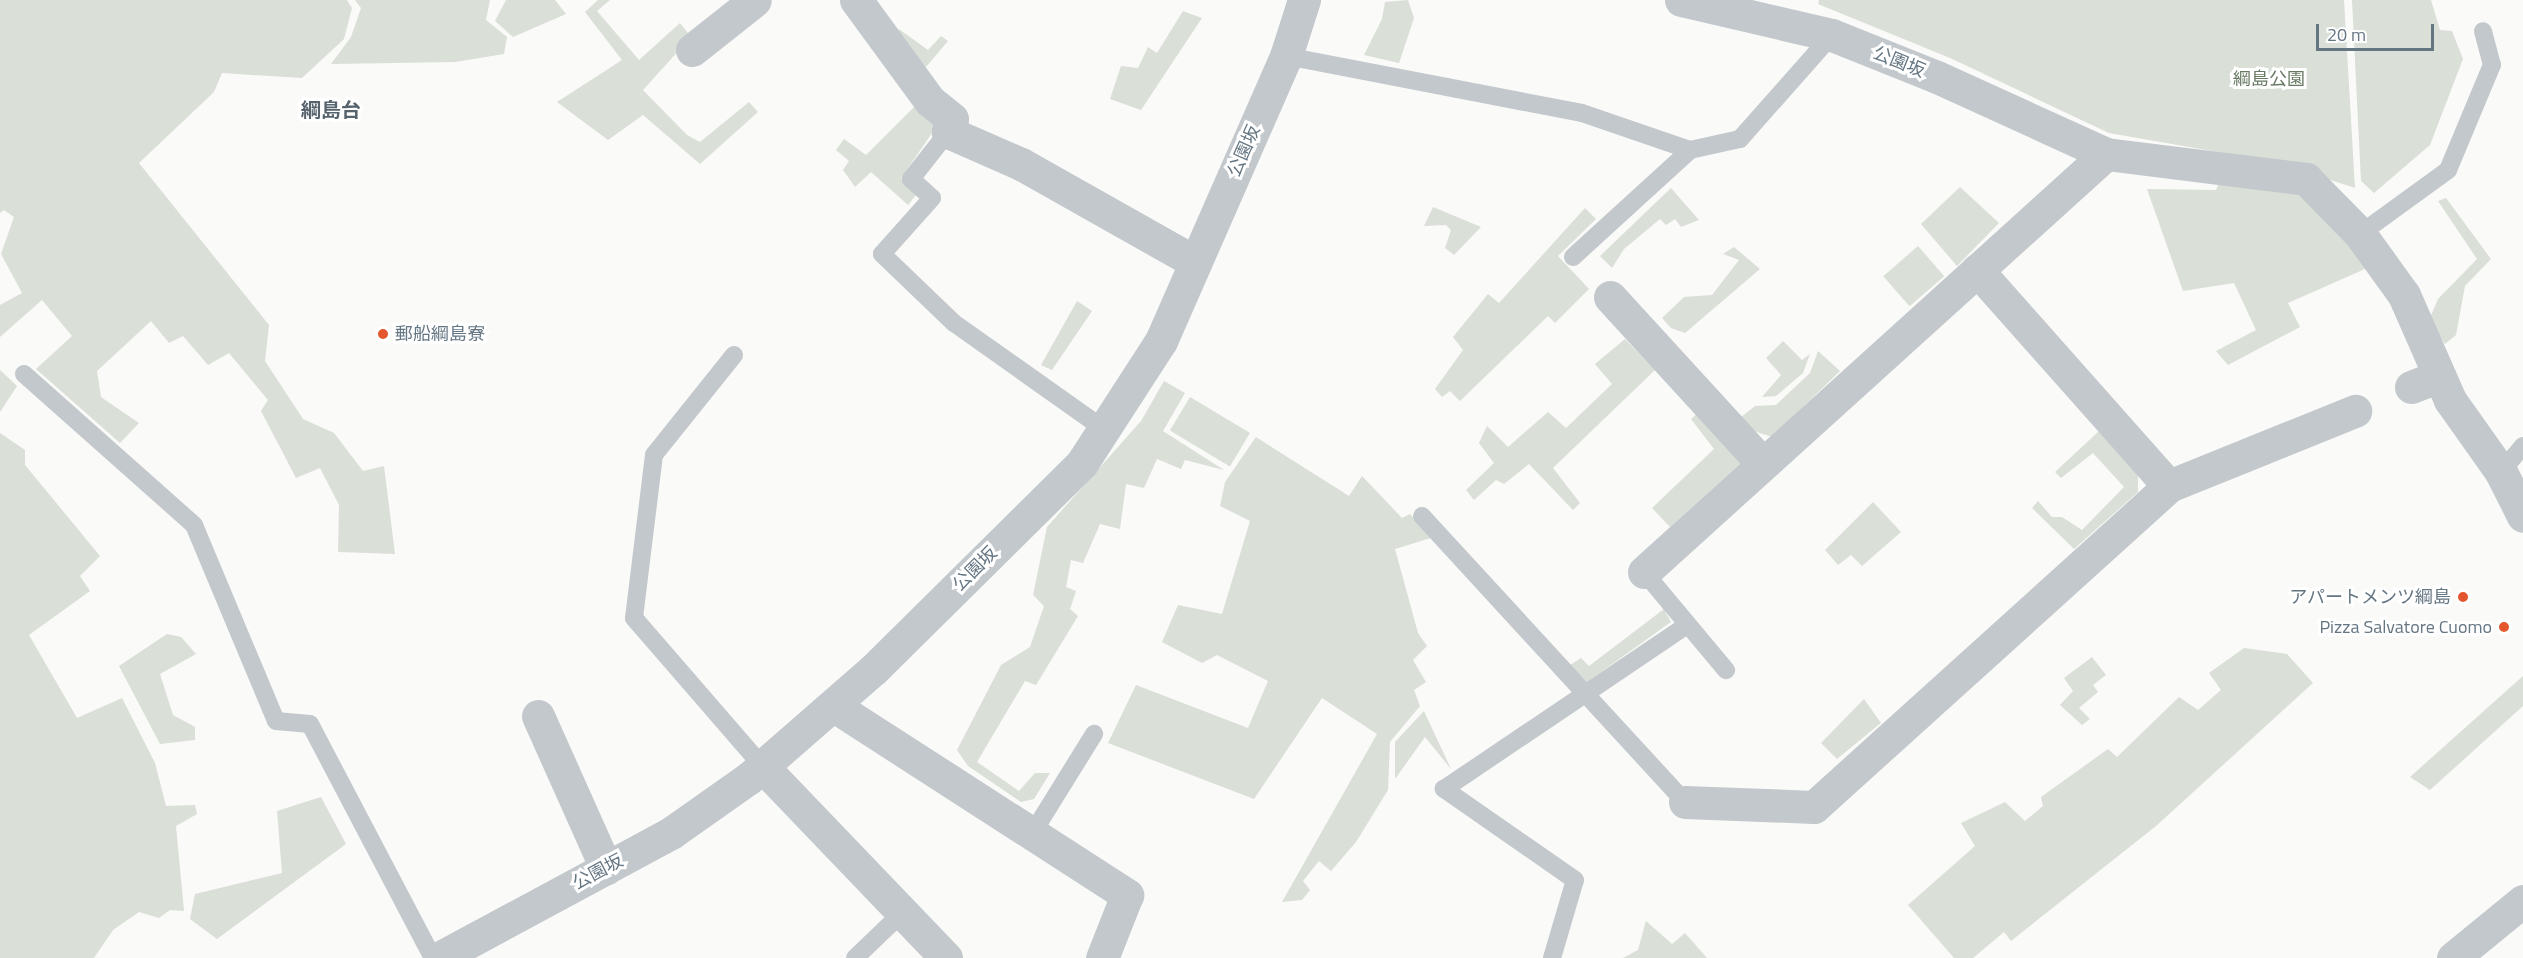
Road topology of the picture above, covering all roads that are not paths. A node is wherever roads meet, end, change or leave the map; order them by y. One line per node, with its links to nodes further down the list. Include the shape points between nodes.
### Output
1 (755, 0): 7 (street)
2 (856, 0): 9 (street, via 930,101 952,119)
3 (1304, 0): 8 (street, 公園坂)
4 (1681, 0): 6 (street, 公園坂)
5 (2483, 30): 12 (lane, via 2492,64 2448,170)
6 (1832, 35): 10 (lane, via 1740,140); 11 (street, 公園坂, via 1937,77)
7 (692, 50)
8 (1286, 56): 10 (lane, via 1582,114); 14 (street, 公園坂)
9 (948, 132): 14 (street, via 1021,164); 20 (lane, via 910,178 932,198 882,254 954,323)
10 (1690, 150): 13 (lane)
11 (2106, 154): 12 (street, 公園坂, via 2306,179); 15 (street)
12 (2360, 234): 23 (street, 公園坂, via 2404,295 2425,382 2450,400)
13 (1574, 257)
14 (1195, 262): 20 (street, 公園坂, via 1161,340)
15 (1977, 270): 22 (street); 24 (street)
16 (1610, 297): 22 (street)
17 (734, 355): 34 (lane, via 654,455 634,618)
18 (24, 374): 40 (lane, via 194,525 276,721 310,724)
19 (2355, 411): 24 (street)
20 (1106, 430): 31 (street, 公園坂, via 1082,463)
21 (2523, 446): 23 (lane)
22 (1763, 464): 27 (street)
23 (2501, 472): 26 (street, 公園坂)
24 (2169, 486): 35 (street, via 1814,807)
25 (1422, 516): 30 (lane)
26 (2523, 516)
27 (1644, 572): 28 (lane)
28 (1687, 625): 29 (lane); 30 (lane)
29 (1726, 670)
30 (1585, 697): 35 (lane); 45 (lane, via 1444,789 1575,880)
31 (834, 706): 34 (street, 公園坂); 36 (street)
32 (538, 716): 37 (street)
33 (1094, 734): 36 (lane)
34 (762, 766): 37 (street, 公園坂, via 671,834); 39 (street)
35 (1685, 802)
36 (1032, 834): 44 (street, via 1127,895)
37 (606, 868): 41 (street, 公園坂)
38 (2523, 901): 46 (street)
39 (902, 913): 42 (lane); 43 (street)
40 (433, 958)
41 (439, 958)
42 (855, 958)
43 (945, 958)
44 (1102, 958)
45 (1552, 958)
46 (2453, 958)

